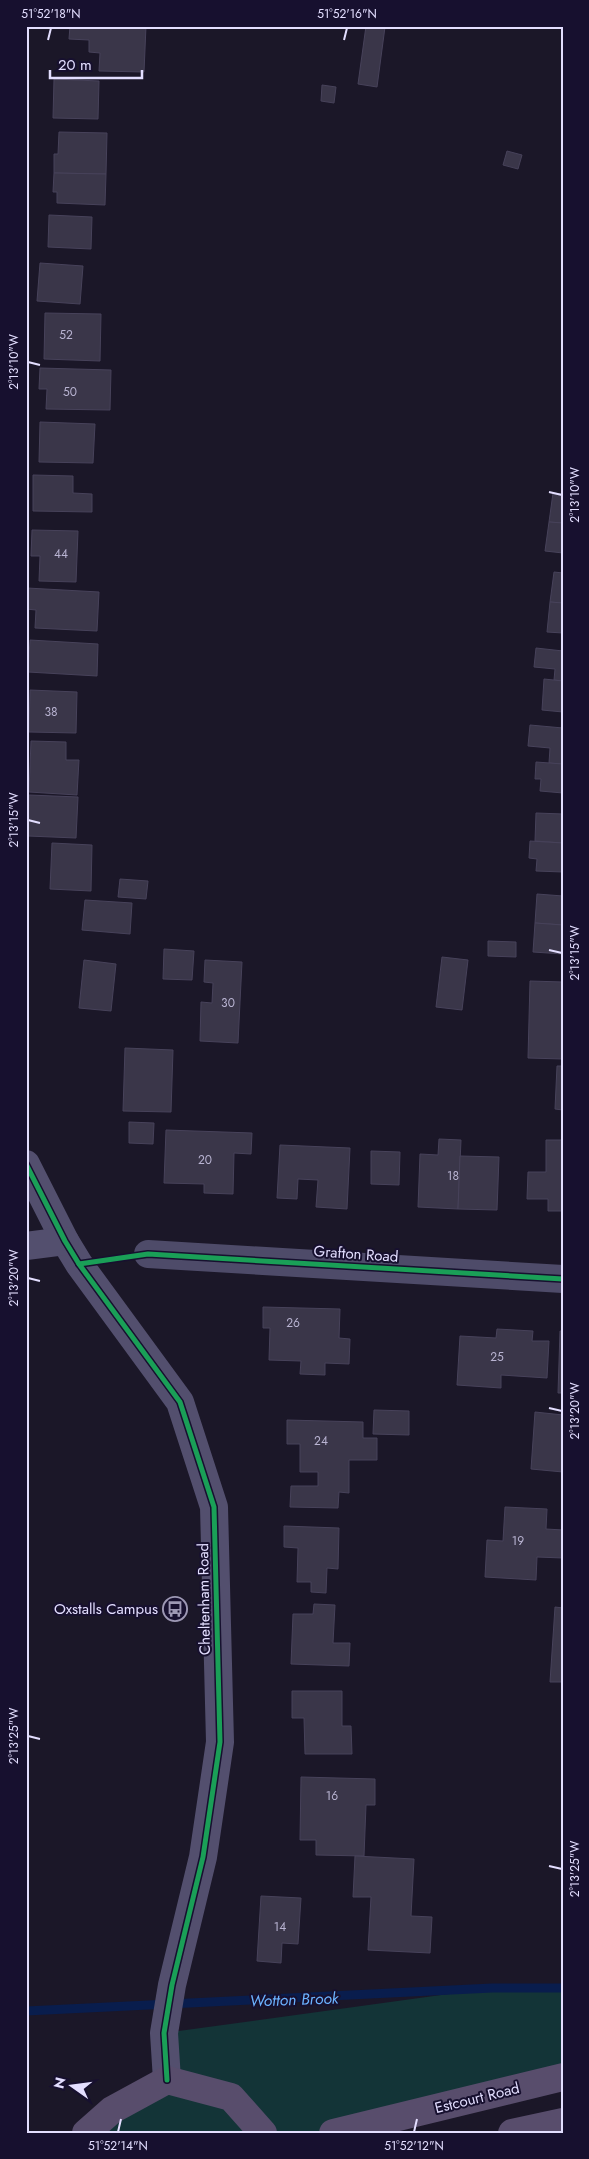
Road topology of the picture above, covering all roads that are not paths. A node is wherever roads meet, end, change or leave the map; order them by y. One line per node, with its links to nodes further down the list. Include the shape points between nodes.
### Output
1 (26, 1164): 2 (main road, Cheltenham Road)
2 (64, 1241): 3 (main road); 7 (main road, Cheltenham Road, via 180,1402 214,1507 220,1742 204,1857 172,1985 164,2033)
3 (26, 1246)
4 (148, 1254): 5 (street, Grafton Road)
5 (563, 1279)
6 (563, 2077): 12 (main road, Estcourt Road)
7 (167, 2080): 8 (main road); 11 (main road, via 232,2097)
8 (109, 2121): 10 (main road)
9 (563, 2122): 13 (main road)
10 (86, 2133)
11 (263, 2133)
12 (333, 2133)
13 (512, 2133)

